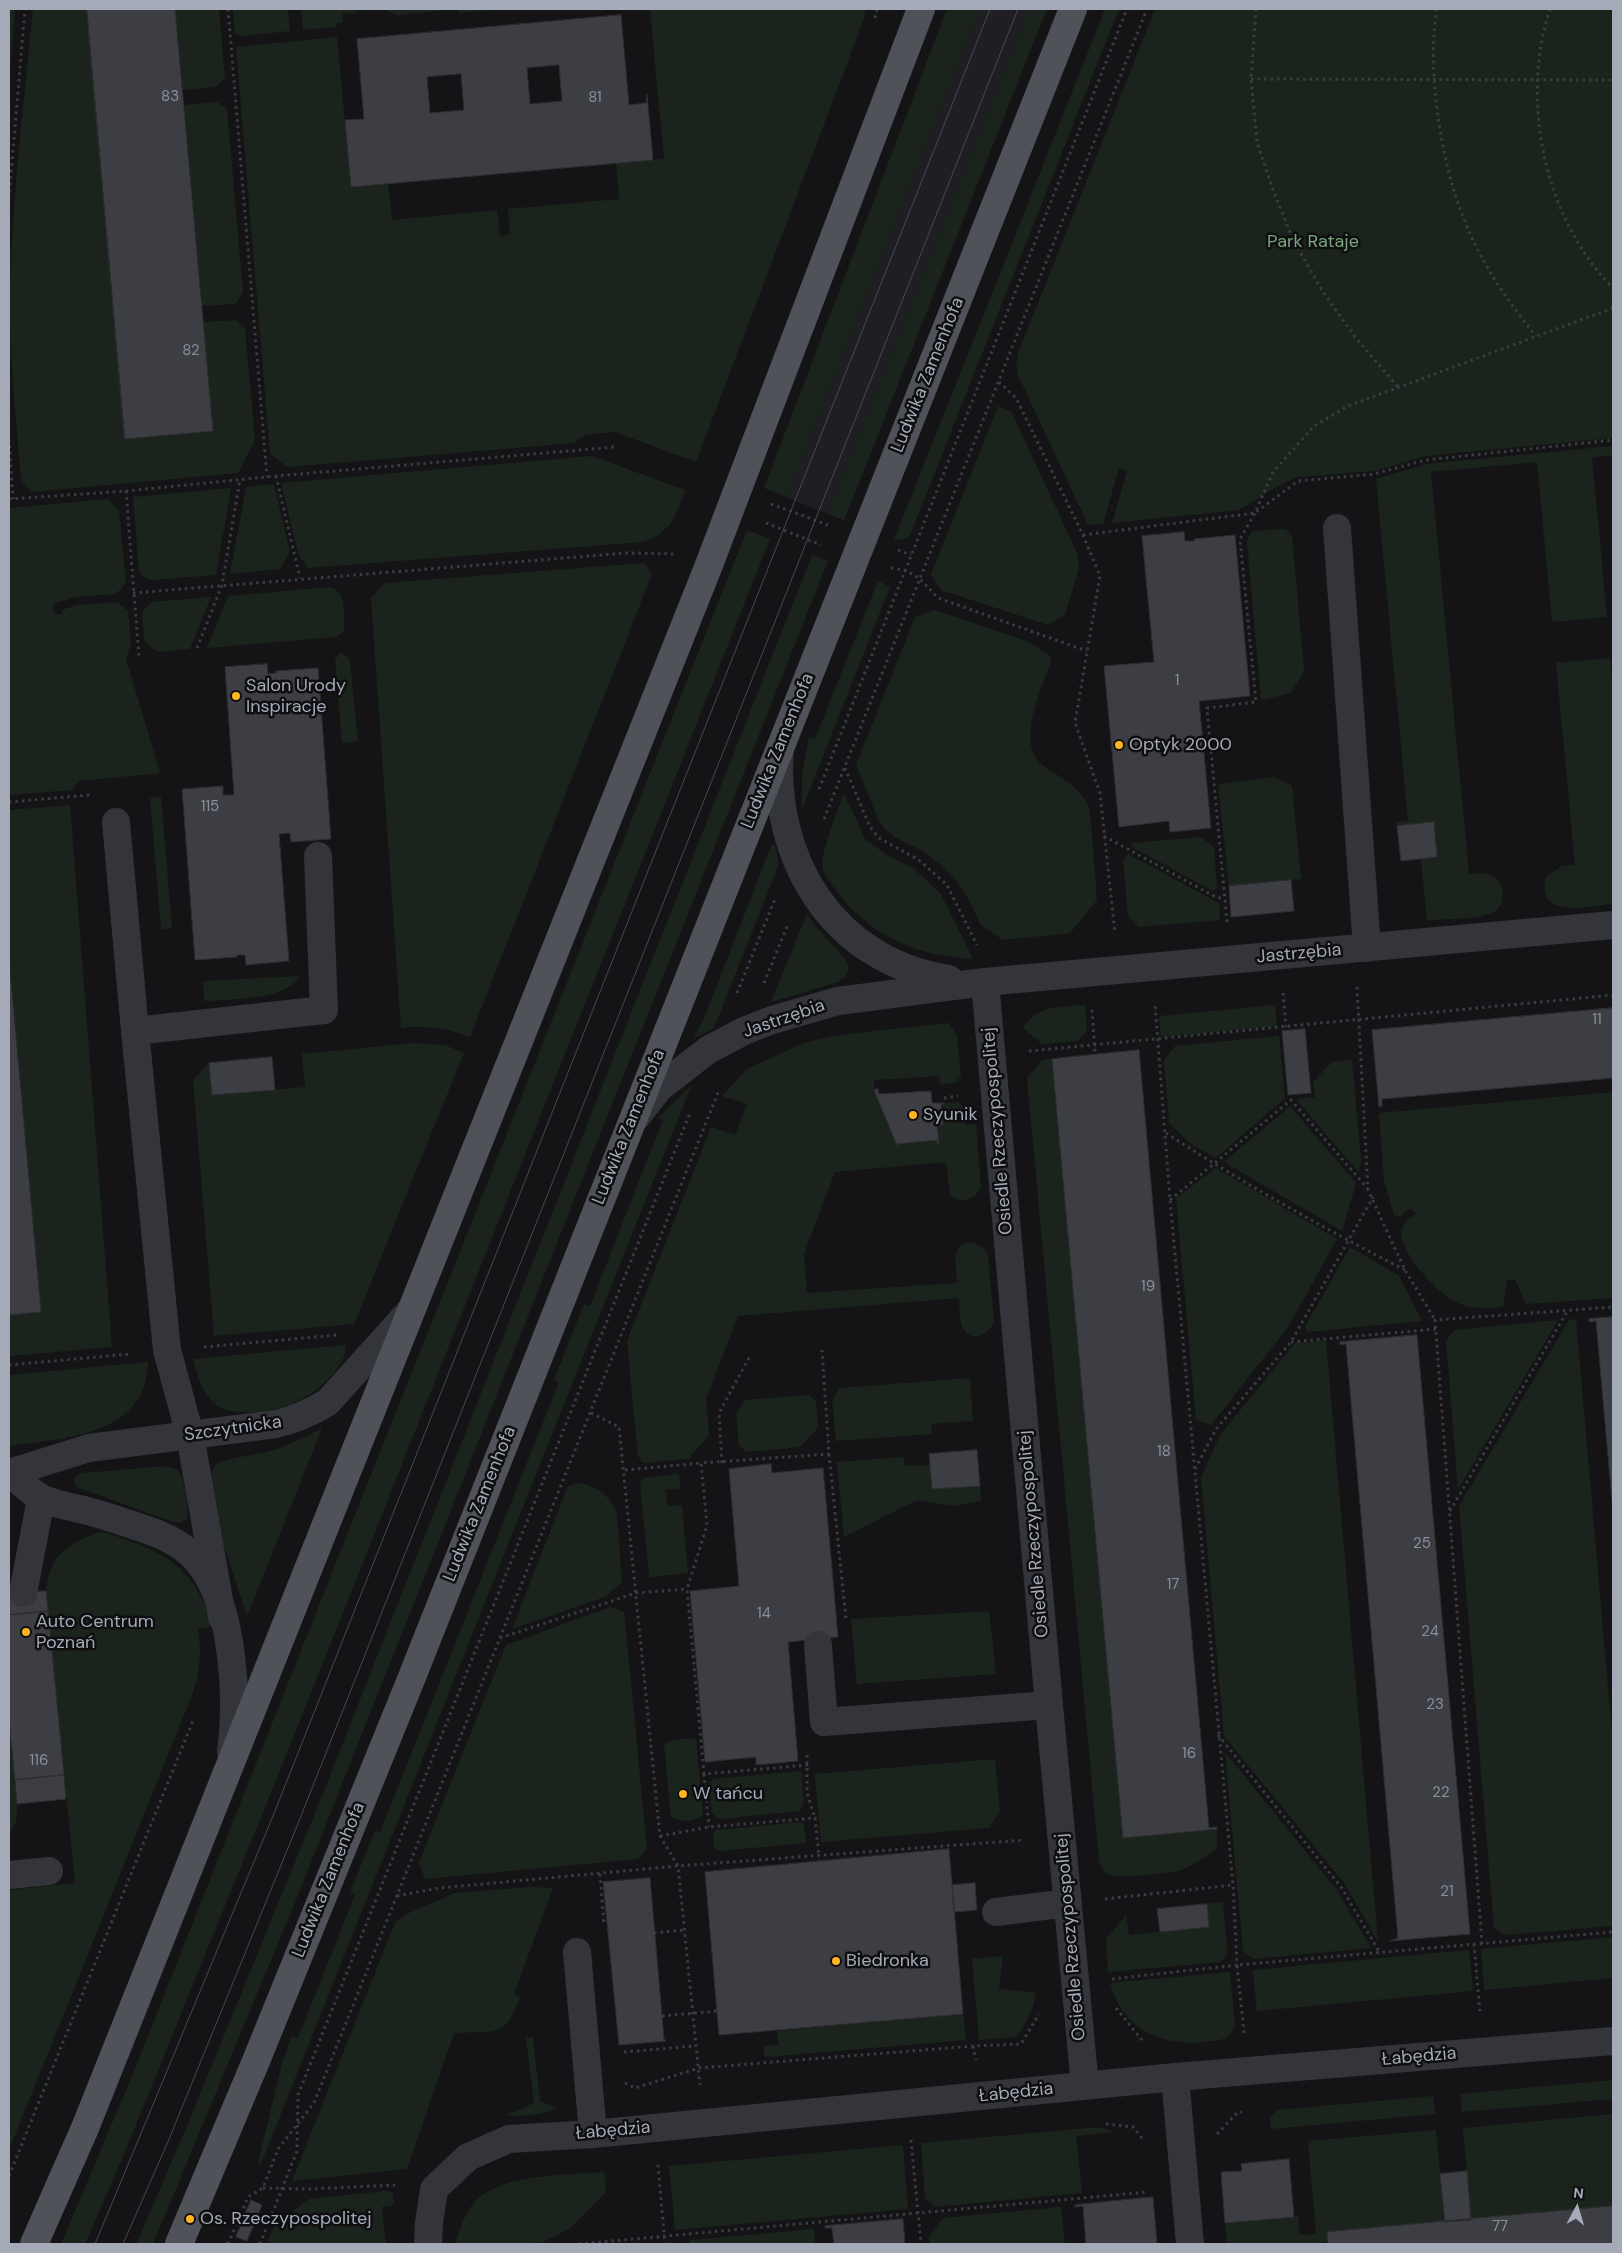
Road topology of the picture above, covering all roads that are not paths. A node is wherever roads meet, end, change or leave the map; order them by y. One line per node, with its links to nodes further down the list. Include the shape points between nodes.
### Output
1 (907, 9): 4 (street)
2 (921, 9): 4 (main road)
3 (1073, 9): 6 (main road, Ludwika Zamenhofa)
4 (904, 52): 14 (main road, via 737,492)
5 (1337, 528): 10 (street)
6 (781, 745): 11 (street, Jastrzębia, via 781,804 794,851 805,877 836,924 877,955 911,971); 13 (main road, Ludwika Zamenhofa)
7 (116, 822): 12 (street)
8 (318, 856): 12 (street, via 324,1010)
9 (1613, 925): 10 (street, Jastrzębia)
10 (1361, 948): 11 (street, Jastrzębia)
11 (985, 982): 13 (street, Jastrzębia, via 838,1001 744,1031 684,1067 659,1088); 21 (street, Osiedle Rzeczypospolitej)
12 (135, 1031): 15 (street, via 167,1350)
13 (624, 1138): 33 (main road, Ludwika Zamenhofa, via 412,1677)
14 (414, 1308): 15 (street, Szczytnicka, via 336,1395 315,1411 276,1424); 22 (main road)
15 (190, 1434): 16 (street, Szczytnicka, via 89,1448); 19 (street)
16 (10, 1473): 17 (street, Szczytnicka)
17 (42, 1499): 18 (street); 19 (street, Szczytnicka, via 155,1533 179,1545 196,1560 207,1576)
18 (23, 1593)
19 (222, 1617): 22 (street, Szczytnicka, via 234,1679 234,1725)
20 (818, 1645): 21 (street, via 824,1722)
21 (1049, 1705): 25 (street, Osiedle Rzeczypospolitej)
22 (229, 1766): 32 (main road, via 85,2128)
23 (49, 1871): 24 (street)
24 (9, 1875)
25 (1068, 1903): 26 (street); 30 (street, Osiedle Rzeczypospolitej)
26 (996, 1912)
27 (577, 1952): 31 (street)
28 (1613, 2041): 29 (street, Łabędzia)
29 (1175, 2078): 30 (street, Łabędzia); 35 (street)
30 (1085, 2086): 31 (street, Łabędzia)
31 (593, 2134): 34 (street, Łabędzia, via 509,2139 468,2157 434,2189)
32 (34, 2244)
33 (179, 2244)
34 (428, 2244)
35 (1190, 2244)

